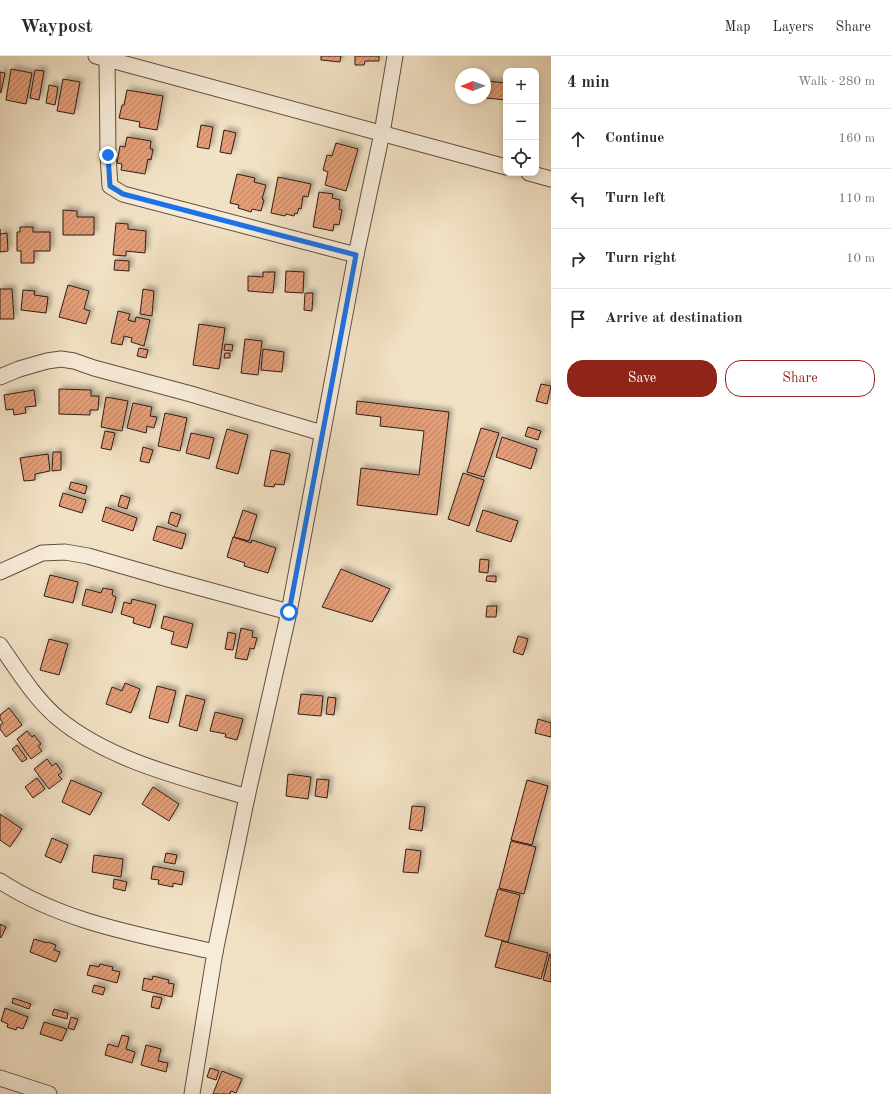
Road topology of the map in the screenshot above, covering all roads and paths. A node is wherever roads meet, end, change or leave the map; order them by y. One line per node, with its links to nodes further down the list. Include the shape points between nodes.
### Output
1 (395, 56): 3 (street)
2 (101, 58): 3 (street); 7 (street, via 110,186 123,194)
3 (382, 133): 4 (street); 7 (street)
4 (503, 166)
5 (539, 176): 6 (street)
6 (551, 179)
7 (356, 255): 9 (street)
8 (0, 377): 9 (street, via 47,361 74,361)
9 (322, 433): 11 (street)
10 (0, 572): 11 (street, via 42,553 65,552 88,556)
11 (289, 612): 13 (street)
12 (0, 645): 13 (street, via 31,690 59,719 82,735 121,756)
13 (247, 797): 15 (street)
14 (0, 881): 15 (street, via 46,906 73,916)
15 (215, 952): 18 (street)
16 (0, 1078): 17 (street)
17 (49, 1094)
18 (192, 1094)

